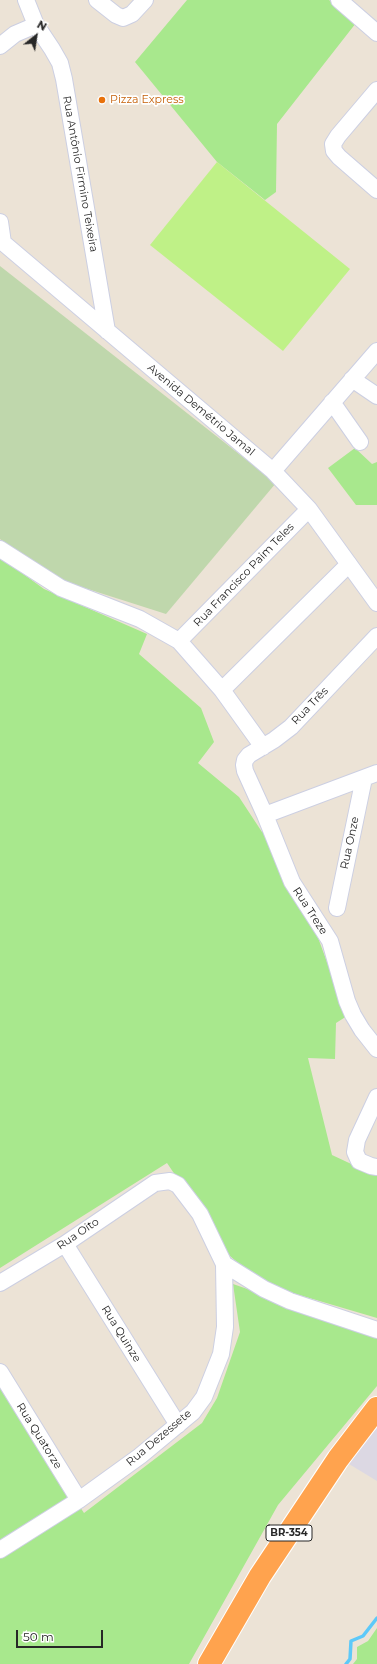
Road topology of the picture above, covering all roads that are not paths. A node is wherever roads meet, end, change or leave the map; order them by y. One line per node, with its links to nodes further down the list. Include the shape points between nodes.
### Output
1 (26, 0): 5 (street, Rua Antônio Firmino Teixeira)
2 (97, 0): 3 (street, via 116,16 123,18 132,14)
3 (145, 0)
4 (339, 0): 6 (street)
5 (36, 25): 7 (street, via 15,34); 12 (street, Rua Antônio Firmino Teixeira, via 60,63 64,79)
6 (377, 33)
7 (0, 46)
8 (377, 90): 9 (street, via 333,144 334,151 339,157)
9 (377, 190)
10 (0, 222): 11 (street)
11 (2, 241): 12 (street, Avenida Demétrio Jamal)
12 (107, 331): 18 (street, Avenida Demétrio Jamal)
13 (377, 351): 14 (street)
14 (352, 379): 15 (street); 16 (street)
15 (377, 396)
16 (332, 402): 17 (street); 18 (street)
17 (360, 442)
18 (273, 471): 19 (street, Avenida Demétrio Jamal)
19 (309, 509): 21 (street, Avenida Demétrio Jamal); 24 (street, Rua Francisco Paim Teles)
20 (0, 549): 24 (street, via 61,588 140,619)
21 (350, 564): 22 (street, Avenida Demétrio Jamal); 25 (street)
22 (377, 603)
23 (377, 636): 26 (street, Rua Três, via 291,727)
24 (179, 641): 25 (street)
25 (222, 690): 26 (street)
26 (263, 747): 27 (street, Rua Três, via 248,755 245,760)
27 (245, 771): 29 (street, Rua Treze)
28 (370, 776): 29 (street); 30 (street, Rua Onze)
29 (265, 815): 31 (street, Rua Treze, via 292,882 330,941 353,1015)
30 (337, 908)
31 (377, 1049)
32 (377, 1097): 33 (street, via 355,1152 359,1161)
33 (377, 1167)
34 (155, 1183): 35 (street, Rua Oito); 36 (street, Rua Dezessete, via 162,1180 178,1185 200,1214)
35 (65, 1244): 37 (street, Rua Oito); 41 (street, Rua Quinze)
36 (224, 1264): 38 (street, via 264,1289 290,1301); 41 (street, Rua Dezessete, via 225,1327 221,1354 204,1397 193,1412)
37 (0, 1283)
38 (377, 1330)
39 (0, 1372): 42 (street, Rua Quatorze)
40 (377, 1408): 44 (highway, BR-354, via 338,1459 260,1576)
41 (178, 1425): 42 (street, Rua Dezessete)
42 (79, 1500): 43 (street, Rua Dezessete)
43 (0, 1550)
44 (209, 1664)

